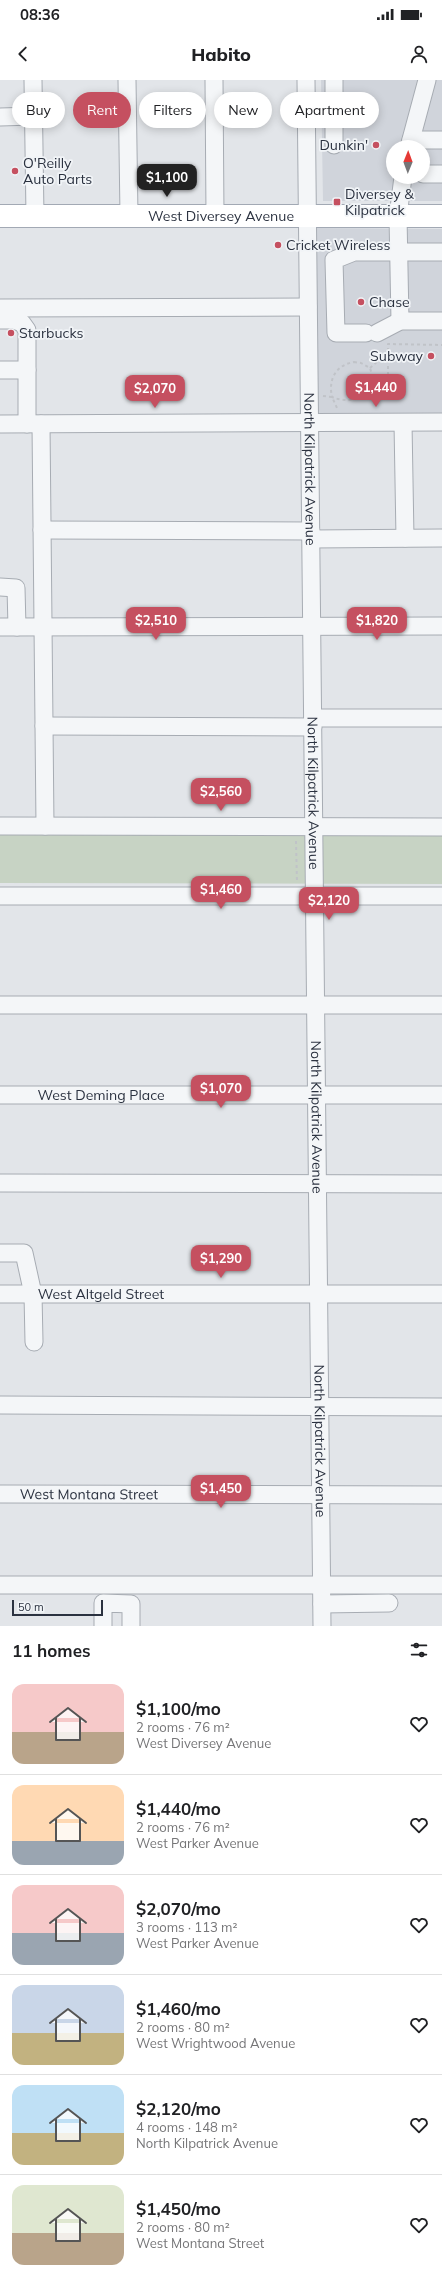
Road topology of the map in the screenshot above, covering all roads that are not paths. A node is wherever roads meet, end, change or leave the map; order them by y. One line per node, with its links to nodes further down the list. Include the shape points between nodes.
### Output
1 (33, 80): 7 (street)
2 (127, 80): 18 (street)
3 (214, 80): 21 (street)
4 (306, 80): 22 (street, North Kilpatrick Avenue)
5 (334, 80): 14 (street)
6 (427, 80): 11 (street)
7 (33, 92)
8 (0, 117): 9 (street)
9 (12, 117)
10 (34, 128): 20 (street)
11 (411, 140)
12 (442, 140): 13 (street)
13 (430, 142)
14 (334, 145)
15 (430, 174): 16 (street)
16 (442, 174)
17 (402, 184): 23 (street)
18 (128, 215): 20 (main road, West Diversey Avenue); 21 (main road, West Diversey Avenue)
19 (0, 216): 20 (main road, West Diversey Avenue)
20 (35, 216)
21 (215, 216): 22 (main road, West Diversey Avenue)
22 (308, 216): 23 (main road, West Diversey Avenue); 28 (street, North Kilpatrick Avenue)
23 (398, 216): 24 (main road, West Diversey Avenue); 25 (street)
24 (442, 216)
25 (399, 252): 26 (street); 27 (street, via 354,252 334,260); 32 (street)
26 (442, 252)
27 (334, 281): 28 (street); 32 (street, via 336,333 371,333)
28 (308, 282): 29 (street, North Kilpatrick Avenue)
29 (308, 307): 30 (street); 37 (street, North Kilpatrick Avenue)
30 (0, 308)
31 (0, 320): 35 (street, via 14,320 22,323 27,330)
32 (400, 321): 33 (street)
33 (442, 321)
34 (0, 370): 35 (street)
35 (27, 370): 40 (street)
36 (442, 422): 38 (street)
37 (310, 423): 38 (street); 40 (street); 42 (street, North Kilpatrick Avenue)
38 (403, 423): 43 (street)
39 (0, 424): 40 (street)
40 (34, 424): 41 (street)
41 (42, 530): 42 (street); 49 (street)
42 (311, 535): 43 (street); 47 (street, North Kilpatrick Avenue)
43 (405, 538): 44 (street)
44 (442, 538)
45 (0, 587): 46 (street, via 16,588)
46 (8, 626): 49 (street)
47 (312, 626): 48 (street); 49 (street); 51 (street, North Kilpatrick Avenue)
48 (442, 626)
49 (42, 627): 52 (street)
50 (442, 718): 51 (street)
51 (313, 722): 52 (street); 55 (street, North Kilpatrick Avenue)
52 (44, 726): 54 (street)
53 (0, 826): 54 (street)
54 (45, 826): 55 (street)
55 (314, 827): 56 (street); 58 (street, North Kilpatrick Avenue)
56 (442, 827)
57 (0, 896): 58 (street)
58 (314, 896): 59 (street); 62 (street, North Kilpatrick Avenue)
59 (442, 896)
60 (442, 1004): 62 (street)
61 (0, 1005): 62 (street)
62 (316, 1005): 64 (street, North Kilpatrick Avenue)
63 (0, 1095): 64 (street, West Deming Place)
64 (316, 1095): 65 (street, West Deming Place); 67 (street, North Kilpatrick Avenue)
65 (442, 1095)
66 (0, 1183): 67 (street)
67 (318, 1184): 68 (street); 72 (street, North Kilpatrick Avenue)
68 (442, 1184)
69 (0, 1253): 71 (street, via 24,1253)
70 (0, 1294): 71 (street, West Altgeld Street)
71 (33, 1294): 72 (street, West Altgeld Street); 74 (street)
72 (319, 1294): 73 (street, West Altgeld Street); 76 (street, North Kilpatrick Avenue)
73 (442, 1294)
74 (34, 1342)
75 (0, 1405): 76 (street)
76 (320, 1407): 77 (street); 79 (street, North Kilpatrick Avenue)
77 (442, 1407)
78 (0, 1494): 79 (street, West Montana Street)
79 (321, 1494): 80 (street, West Montana Street); 82 (street, North Kilpatrick Avenue)
80 (442, 1495)
81 (0, 1585): 82 (street, via 20,1581)
82 (322, 1585): 83 (street); 85 (street, North Kilpatrick Avenue)
83 (442, 1585)
84 (389, 1603): 85 (street)
85 (322, 1604): 88 (street, North Kilpatrick Avenue)
86 (103, 1626): 87 (street, via 103,1603 131,1604)
87 (131, 1626)
88 (322, 1626)

